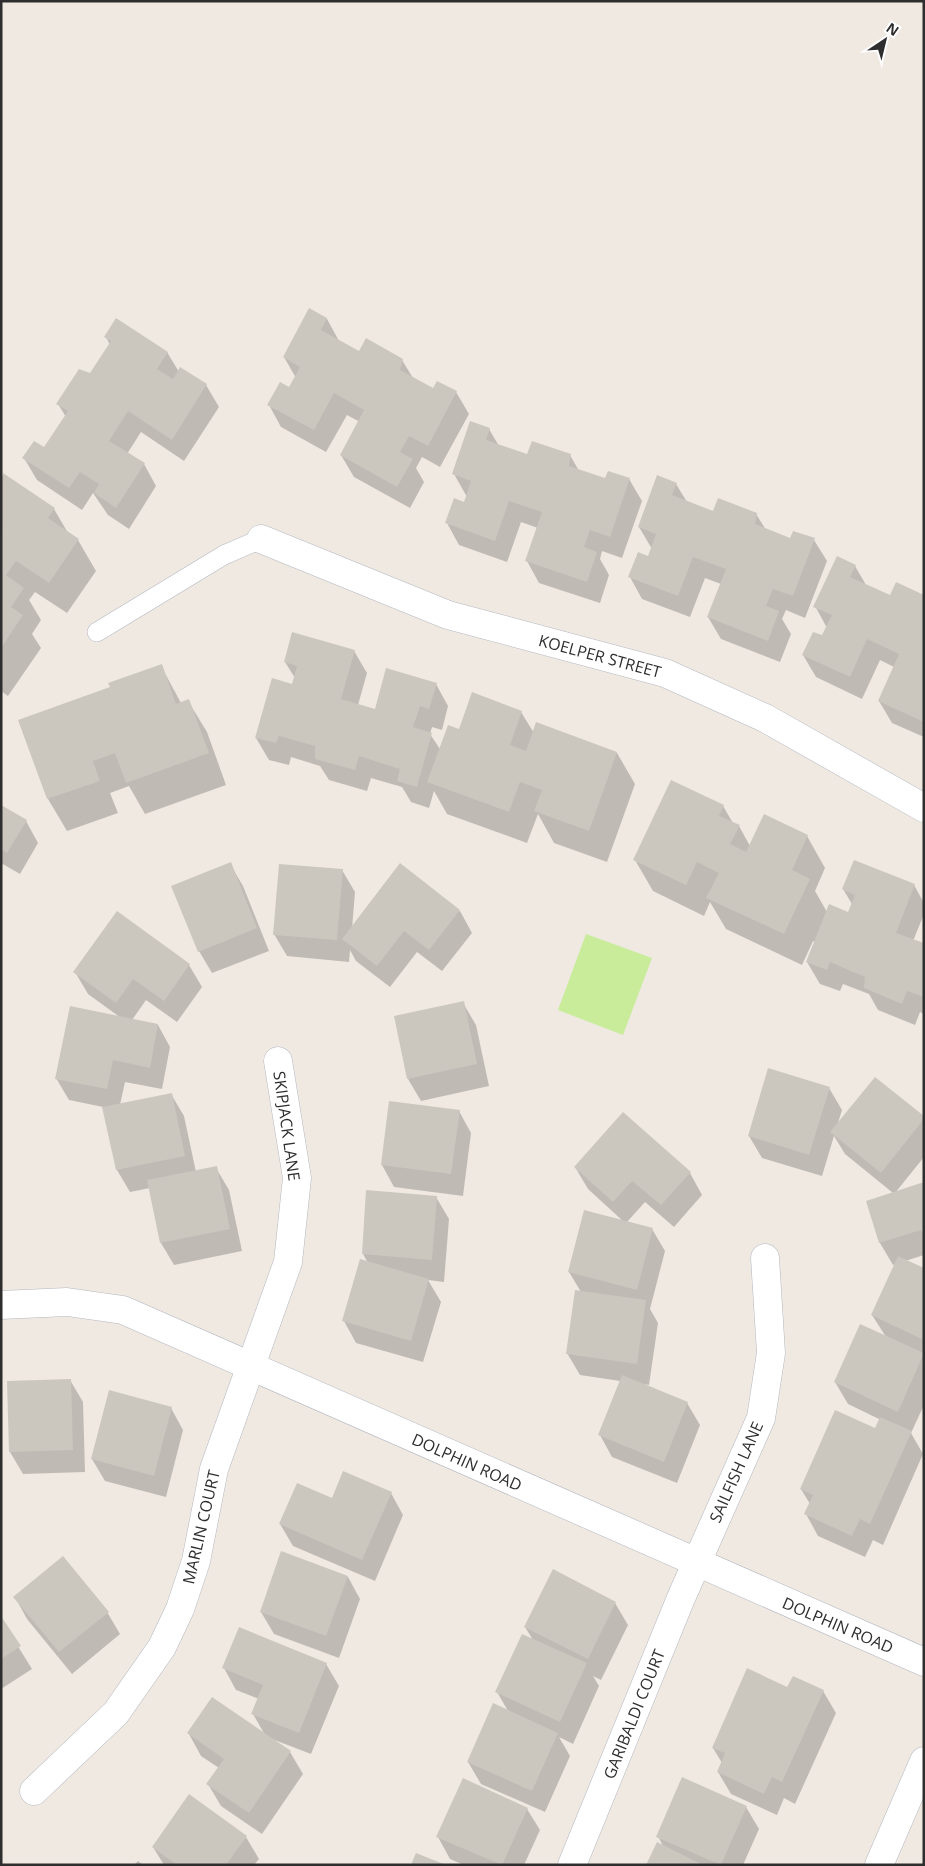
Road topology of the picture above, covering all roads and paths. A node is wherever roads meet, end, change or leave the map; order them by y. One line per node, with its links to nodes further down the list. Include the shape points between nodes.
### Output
1 (261, 540): 2 (lane, via 224,555); 3 (street, KOELPER STREET, via 448,614 665,673 765,718)
2 (97, 632)
3 (924, 808)
4 (278, 1061): 7 (street, SKIPJACK LANE, via 297,1178 288,1262)
5 (765, 1258): 8 (street, SAILFISH LANE, via 771,1353 760,1418)
6 (1, 1304): 7 (street, DOLPHIN ROAD, via 67,1302 123,1310)
7 (251, 1365): 8 (street, DOLPHIN ROAD); 11 (street, MARLIN COURT, via 214,1469 196,1561 180,1609 162,1647 116,1713)
8 (696, 1564): 9 (street, DOLPHIN ROAD); 12 (street, GARIBALDI COURT)
9 (924, 1662)
10 (924, 1761): 13 (street)
11 (34, 1791)
12 (572, 1865)
13 (879, 1865)

